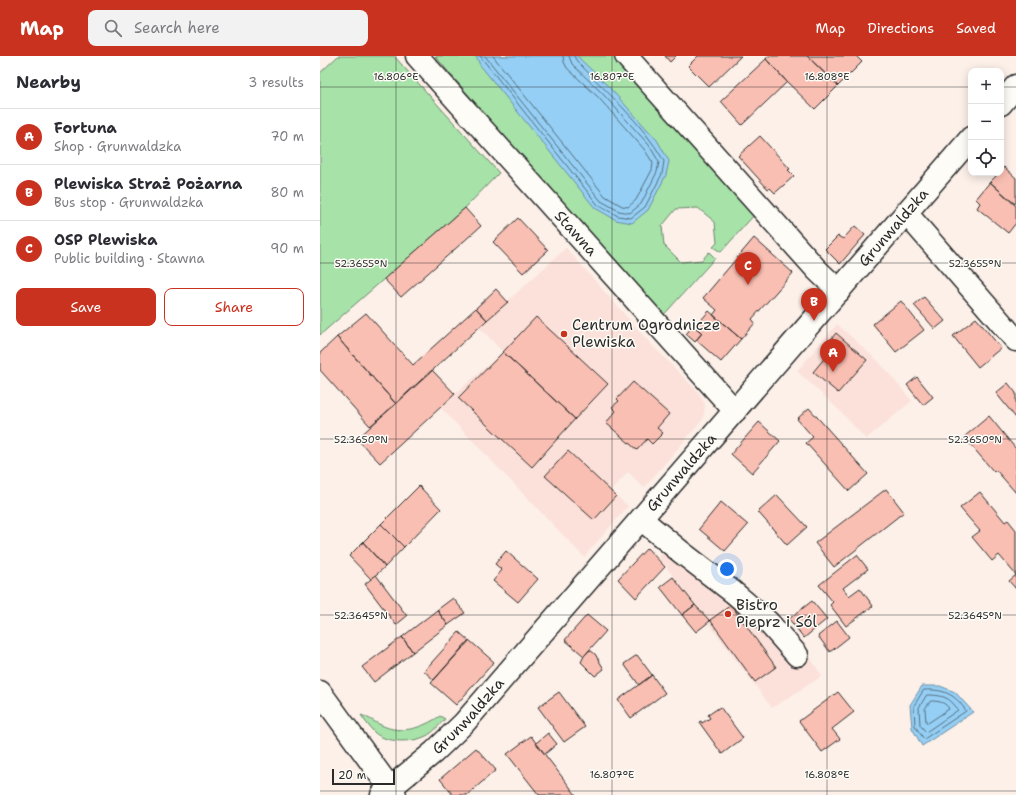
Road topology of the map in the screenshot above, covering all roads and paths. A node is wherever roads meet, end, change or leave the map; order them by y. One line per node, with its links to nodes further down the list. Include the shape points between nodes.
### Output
1 (417, 56): 9 (street, Stawna)
2 (626, 56): 7 (street, via 817,270)
3 (1016, 86): 4 (street)
4 (1004, 100)
5 (969, 140): 6 (street, Grunwaldzka)
6 (906, 213): 7 (street, Grunwaldzka); 8 (street)
7 (839, 290): 9 (street, Grunwaldzka)
8 (1016, 340)
9 (735, 411): 10 (street, Grunwaldzka)
10 (641, 519): 11 (street, via 768,622); 13 (street, Grunwaldzka, via 464,723)
11 (797, 655)
12 (320, 692): 13 (street)
13 (389, 793)

